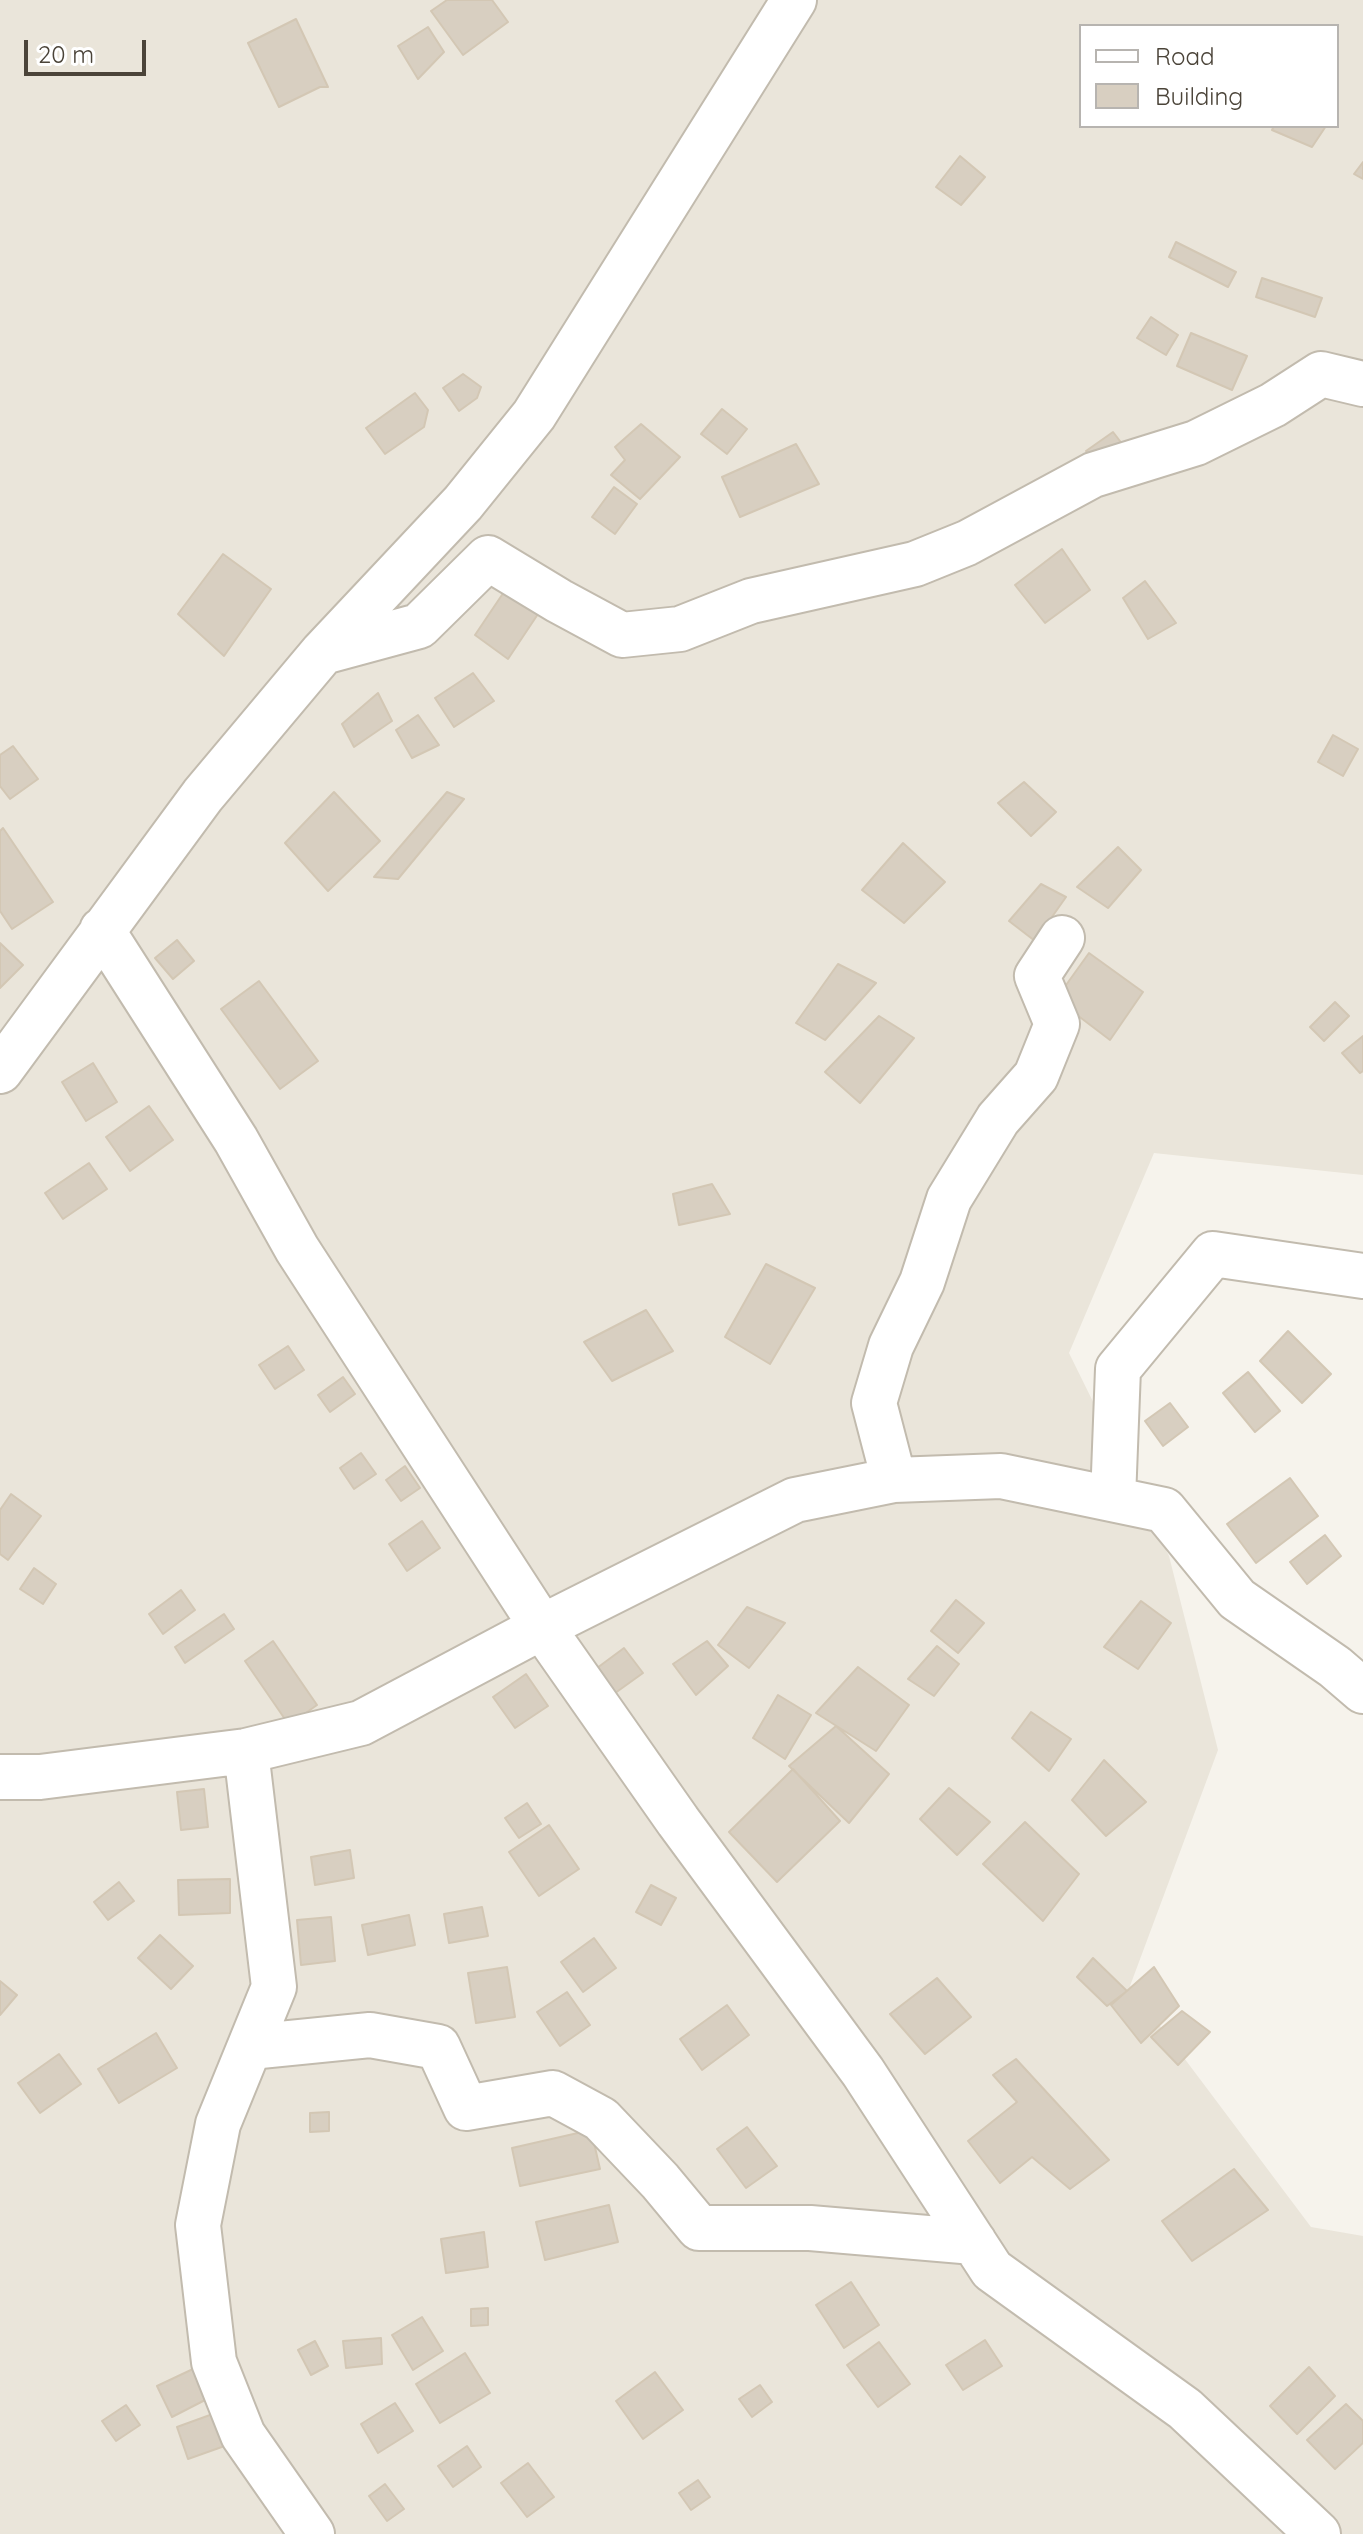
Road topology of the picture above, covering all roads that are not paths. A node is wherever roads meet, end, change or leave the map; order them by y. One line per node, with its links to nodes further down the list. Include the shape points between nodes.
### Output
1 (794, 0): 3 (street, via 534,415 463,503)
2 (1363, 384): 3 (street, via 1321,374 1196,443 1093,475 928,559 751,601 680,629 622,635 488,558 419,626)
3 (323, 652): 4 (street, via 203,795)
4 (102, 930): 6 (street); 10 (street, via 236,1140 297,1249)
5 (1062, 938): 8 (street, via 1037,976 1057,1024 1036,1076 998,1119 949,1199 922,1282 891,1346 874,1403)
6 (0, 1071)
7 (1363, 1276): 9 (street, via 1213,1254 1118,1369)
8 (894, 1480): 9 (street, via 1001,1476); 10 (street, via 795,1500)
9 (1113, 1499): 11 (street, via 1164,1510 1237,1599)
10 (542, 1627): 12 (street, via 361,1723); 15 (street, via 863,2072)
11 (1363, 1691)
12 (246, 1751): 13 (street, via 40,1777); 14 (street, via 274,1987)
13 (0, 1777)
14 (250, 2047): 15 (street, via 370,2035 438,2047 466,2108 553,2093 601,2119 699,2228 810,2228); 16 (street, via 218,2124 198,2225 214,2362 243,2435)
15 (974, 2242): 17 (street, via 992,2270 1185,2409)
16 (312, 2534)
17 (1318, 2534)

